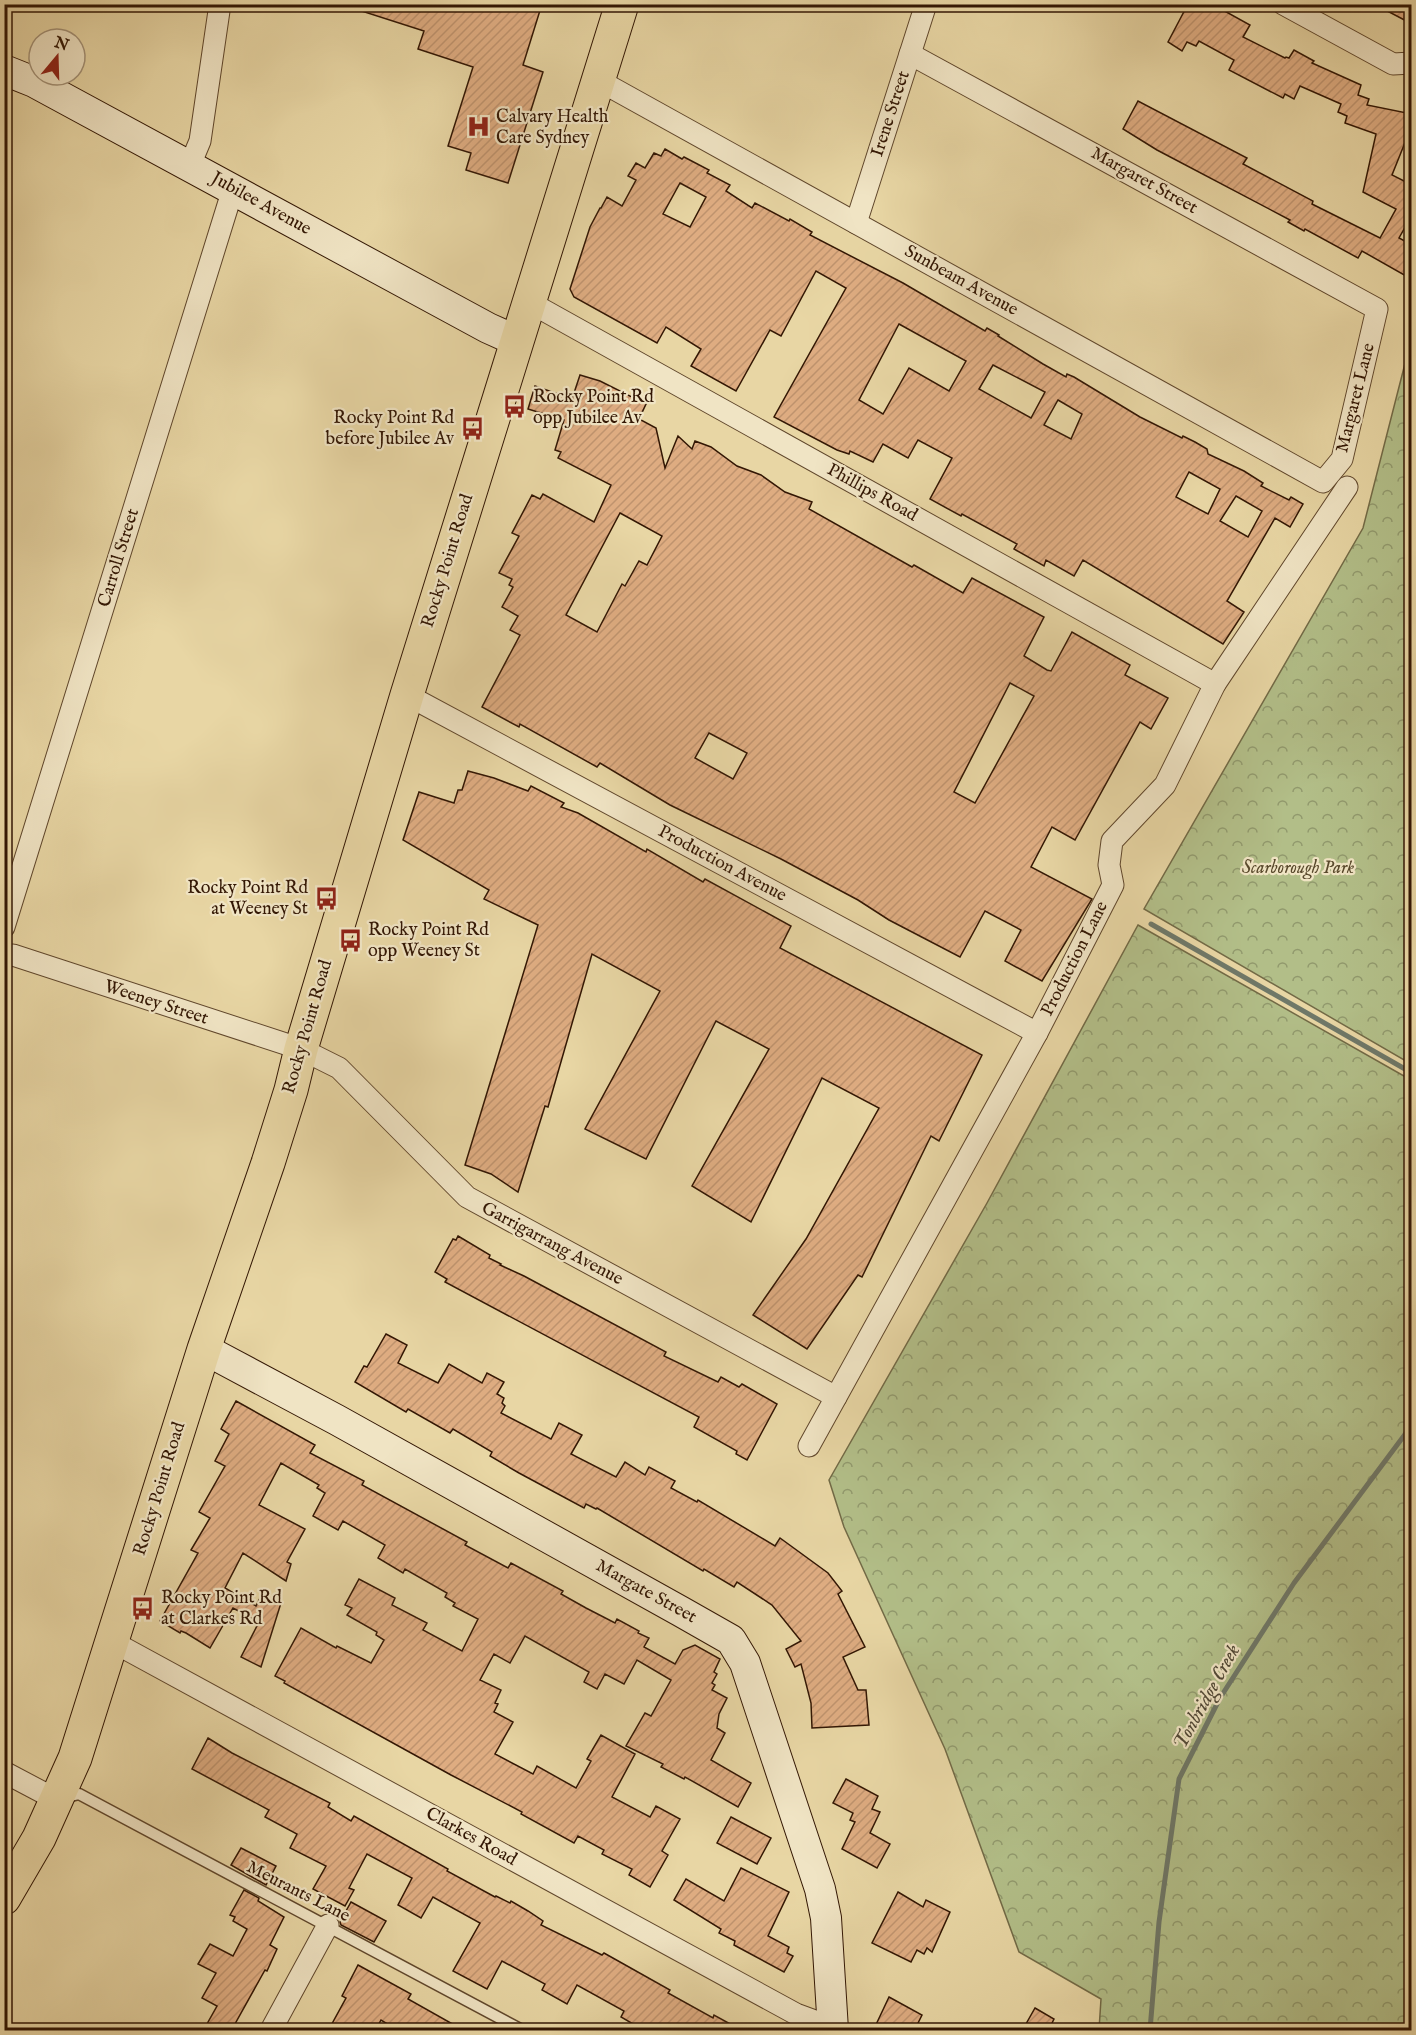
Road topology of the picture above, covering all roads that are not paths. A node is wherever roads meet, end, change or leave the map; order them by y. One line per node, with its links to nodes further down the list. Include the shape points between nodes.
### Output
1 (220, 4): 9 (street, via 200,141)
2 (622, 4): 8 (main road, Rocky Point Road)
3 (926, 4): 5 (street, Irene Street)
4 (1283, 4): 6 (street, via 1392,64)
5 (910, 54): 11 (street, Irene Street); 13 (street, Margaret Street)
6 (1412, 63)
7 (4, 70): 9 (street, Jubilee Avenue)
8 (598, 80): 11 (street, Sunbeam Avenue); 12 (main road, Rocky Point Road)
9 (190, 165): 10 (street, Jubilee Avenue)
10 (233, 189): 14 (street, Jubilee Avenue); 19 (street, Carroll Street)
11 (856, 223): 15 (street, Sunbeam Avenue)
12 (529, 302): 14 (main road, Rocky Point Road); 17 (street, Phillips Road)
13 (1377, 309): 15 (street, Margaret Lane, via 1341,459)
14 (517, 341): 18 (main road, Rocky Point Road)
15 (1323, 482)
16 (1347, 488): 17 (street, Production Lane)
17 (1215, 684): 21 (street, Production Lane, via 1165,785 1112,841 1109,865 1113,885)
18 (407, 695): 21 (street, Production Avenue); 22 (main road, Rocky Point Road)
19 (4, 927)
20 (7, 953): 22 (street, Weeney Street)
21 (1037, 1033): 24 (street, Production Lane)
22 (301, 1049): 23 (main road, Rocky Point Road, via 268,1164); 24 (street, Garrigarrang Avenue, via 339,1068 467,1197)
23 (204, 1349): 26 (main road, Rocky Point Road); 31 (street, Margate Street, via 731,1640 745,1663 820,1889 826,1918)
24 (836, 1397): 25 (street, Production Lane)
25 (809, 1446)
26 (113, 1642): 28 (main road, Rocky Point Road); 31 (street, Clarkes Road, via 796,2014)
27 (4, 1772): 28 (street)
28 (57, 1800): 29 (main road, Rocky Point Road); 30 (lane, Meurants Lane, via 79,1794)
29 (4, 1898)
30 (328, 1925): 32 (street); 33 (lane, Meurants Lane)
31 (832, 2027)
32 (271, 2031)
33 (522, 2031)

